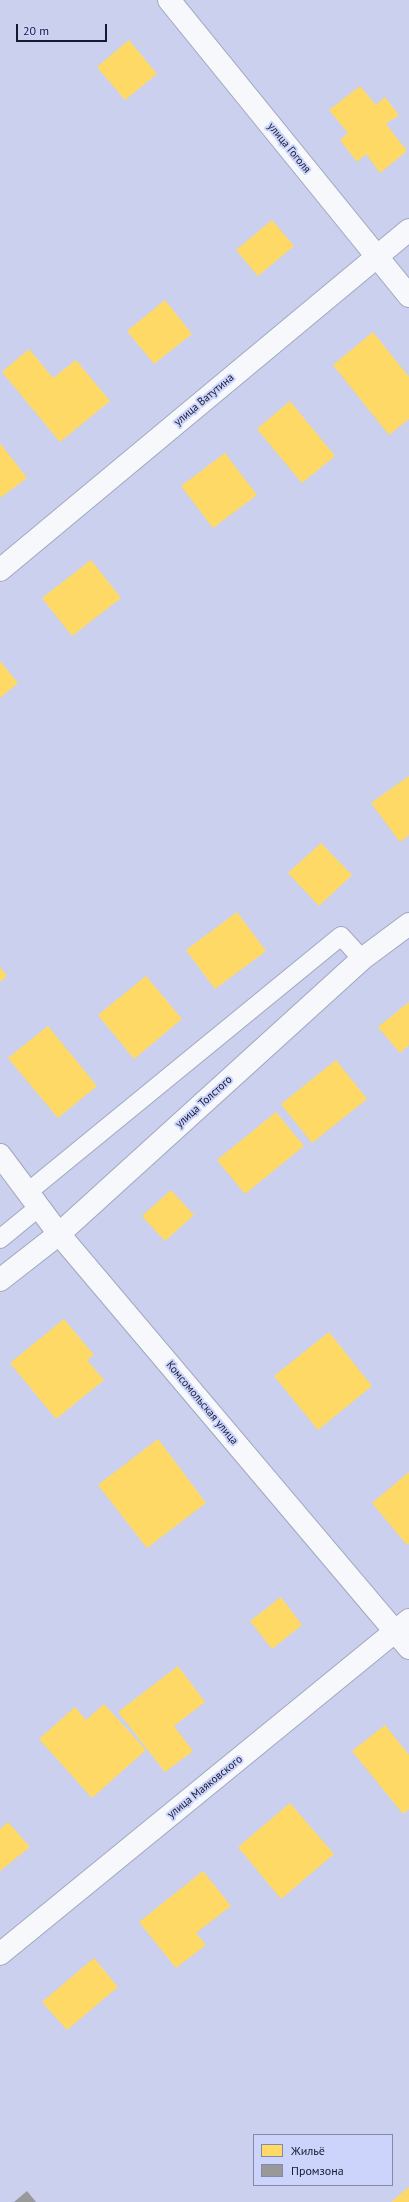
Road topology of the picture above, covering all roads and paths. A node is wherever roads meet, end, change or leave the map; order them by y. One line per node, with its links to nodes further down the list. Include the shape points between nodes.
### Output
1 (169, 0): 3 (street, улица Гоголя)
2 (409, 230): 3 (street, улица Ватутина)
3 (377, 256): 4 (street, улица Гоголя); 5 (street, улица Ватутина)
4 (409, 296)
5 (0, 570)
6 (409, 924): 7 (street, улица Толстого)
7 (362, 959): 9 (lane, via 341,936); 10 (street, улица Толстого)
8 (0, 1156): 9 (street, Комсомольская улица)
9 (33, 1200): 10 (street, Комсомольская улица); 11 (lane)
10 (59, 1234): 12 (street, улица Толстого); 13 (street, Комсомольская улица)
11 (0, 1239)
12 (0, 1280)
13 (402, 1626): 14 (street, Комсомольская улица); 15 (street, улица Маяковского)
14 (409, 1648)
15 (0, 1954)

